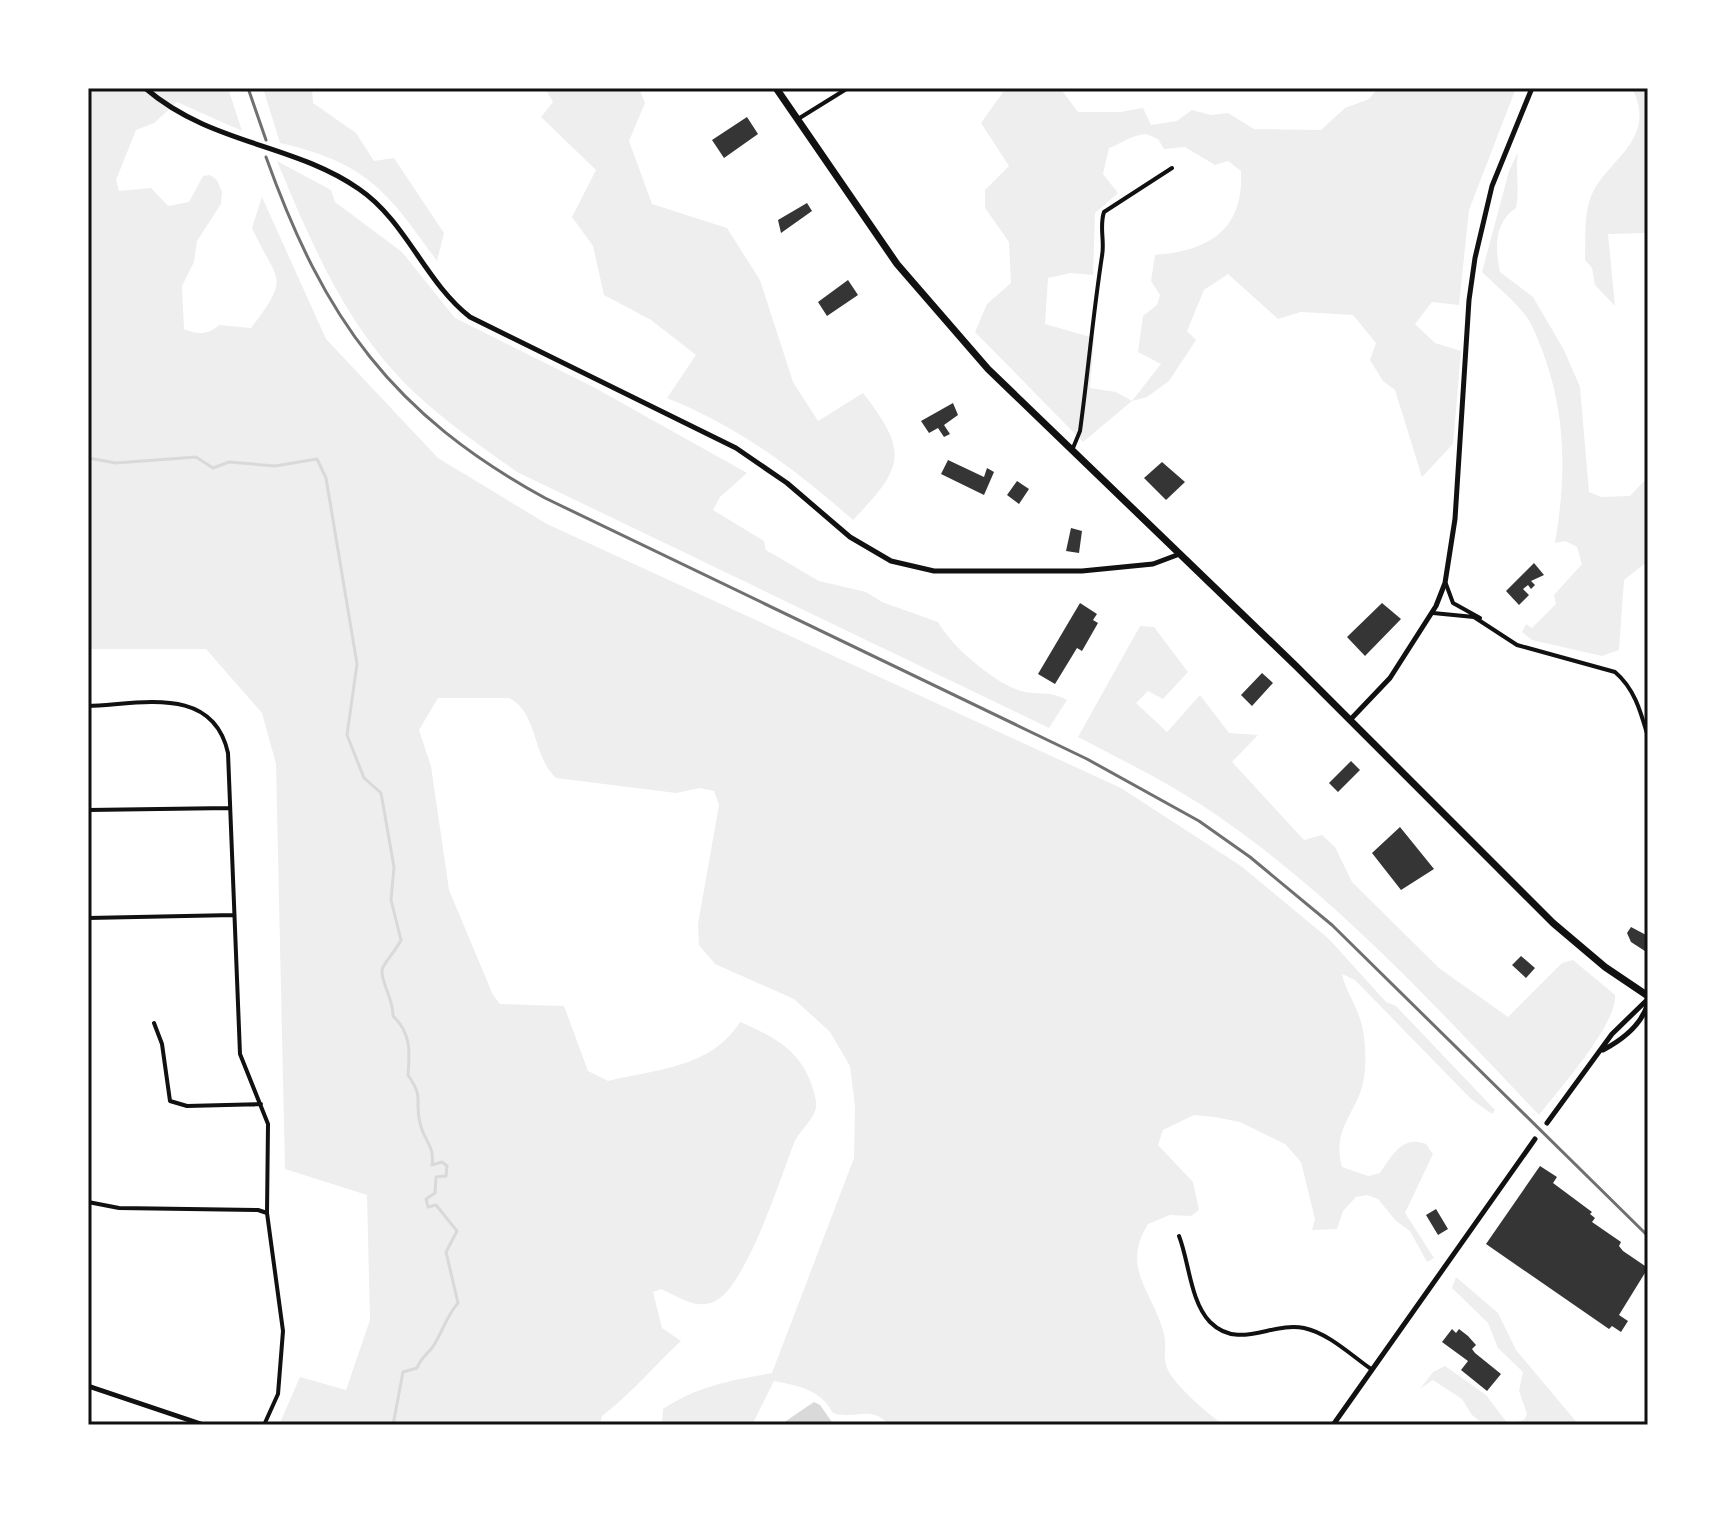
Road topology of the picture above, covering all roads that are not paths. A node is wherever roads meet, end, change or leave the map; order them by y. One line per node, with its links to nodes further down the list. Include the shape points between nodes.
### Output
1 (145, 88): 8 (street, via 185,118 329,173 365,193 443,294 470,317 736,448 850,537 891,561 934,571 1082,571 1153,564)
2 (776, 88): 5 (main road)
3 (848, 88): 5 (street)
4 (1532, 88): 9 (street, via 1492,186 1475,258)
5 (796, 120): 7 (main road, via 932,307)
6 (1172, 168): 7 (street, via 1104,212 1080,431)
7 (1072, 450): 8 (main road)
8 (1177, 555): 13 (main road)
9 (1446, 580): 10 (street); 11 (street, via 1453,603)
10 (1430, 613): 11 (street, via 1464,614); 13 (street, via 1390,678)
11 (1485, 622): 14 (street, via 1517,645 1615,672 1636,699)
12 (88, 706): 15 (street, via 184,703 211,717 224,732)
13 (1350, 720): 19 (main road, via 1553,923)
14 (1648, 737)
15 (230, 808): 16 (street); 17 (street)
16 (88, 810)
17 (234, 915): 18 (street); 22 (street, via 240,1054)
18 (88, 918)
19 (1648, 999): 21 (street); 21 (street, via 1642,1017)
20 (154, 1023): 22 (street, via 170,1101 187,1106)
21 (1599, 1053): 23 (street)
22 (261, 1104): 26 (street, via 270,1140)
23 (1547, 1123)
24 (1535, 1139): 28 (street)
25 (88, 1202): 26 (street, via 119,1208)
26 (267, 1213): 31 (street, via 283,1331 278,1394)
27 (1179, 1236): 28 (street, via 1200,1306 1211,1322 1242,1336 1302,1327)
28 (1371, 1369): 32 (street)
29 (88, 1386): 30 (street)
30 (204, 1425)
31 (264, 1425)
32 (1333, 1425)

